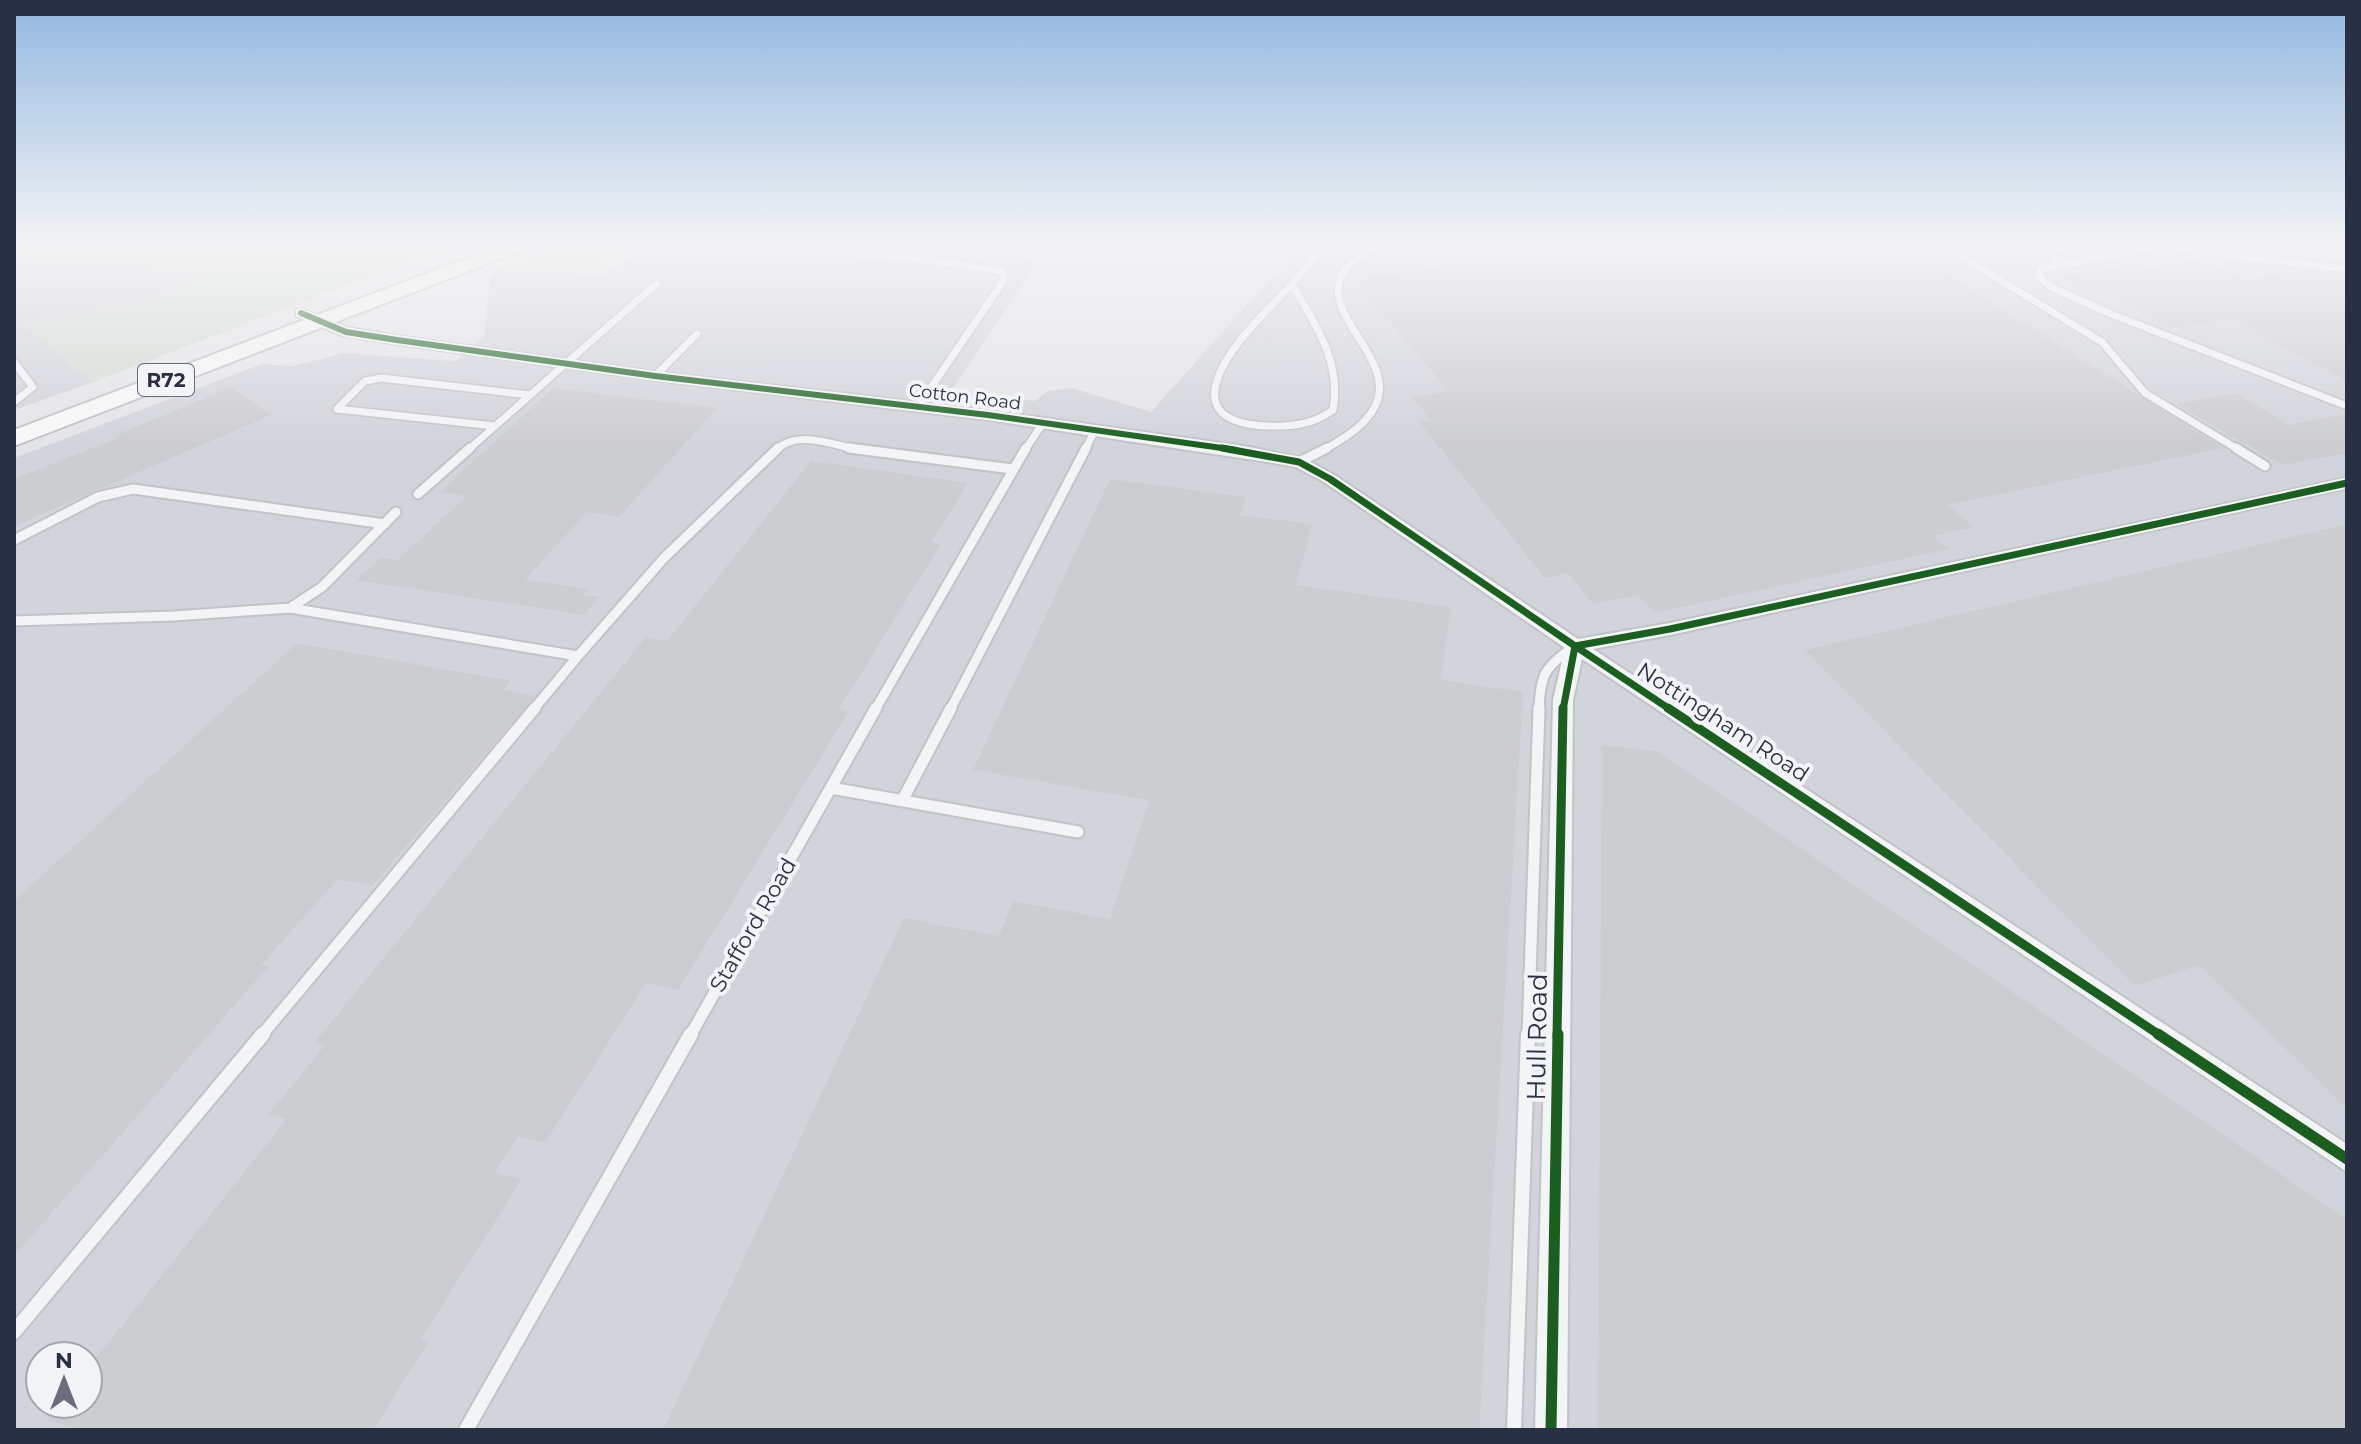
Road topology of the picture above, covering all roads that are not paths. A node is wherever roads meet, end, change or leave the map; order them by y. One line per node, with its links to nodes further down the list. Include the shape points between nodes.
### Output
1 (328, 310): 10 (main road, R72)
2 (332, 310): 10 (main road, R72)
3 (626, 310): 13 (lane)
4 (983, 310): 18 (lane)
5 (1270, 310): 6 (lane, via 1229,359 1214,392 1223,413 1259,427 1317,420 1333,410 1337,377)
6 (1307, 310)
7 (1346, 310): 24 (lane, via 1375,366 1375,409 1359,429)
8 (2050, 310): 25 (lane, via 2102,342 2145,393)
9 (2102, 310): 17 (lane)
10 (310, 318): 13 (street, Cotton Road, via 346,332); 19 (main road, R72); 23 (main road, R72)
11 (697, 334): 14 (lane)
12 (14, 362): 16 (lane, via 33,387)
13 (566, 363): 14 (street, Cotton Road); 15 (lane)
14 (655, 376): 18 (street, Cotton Road)
15 (530, 395): 21 (lane); 21 (lane, via 381,378 365,381 337,409)
16 (14, 402)
17 (2347, 406)
18 (918, 407): 20 (street, Cotton Road)
19 (14, 421)
20 (1043, 423): 22 (street, Cotton Road); 26 (lane, Stafford Road)
21 (495, 426): 28 (lane)
22 (1095, 430): 24 (street, Cotton Road); 37 (lane)
23 (14, 439)
24 (1299, 462): 34 (street, Cotton Road)
25 (2265, 466)
26 (1012, 469): 35 (lane, via 806,439 784,442 664,558); 36 (lane, Stafford Road)
27 (2347, 483): 34 (street, Nottingham Road)
28 (418, 494)
29 (396, 512): 30 (lane)
30 (385, 524): 31 (lane, via 133,489 98,497); 32 (lane, via 322,587)
31 (14, 540)
32 (290, 608): 33 (lane); 35 (lane)
33 (14, 621)
34 (1575, 646): 39 (street, Nottingham Road); 42 (lane, via 1551,662 1540,689); 43 (street, Hull Road, via 1563,700)
35 (578, 656): 40 (lane)
36 (831, 788): 37 (lane); 41 (lane, Stafford Road)
37 (902, 801): 38 (lane)
38 (1078, 832)
39 (2347, 1159)
40 (14, 1332)
41 (466, 1430)
42 (1514, 1430)
43 (1551, 1430)

